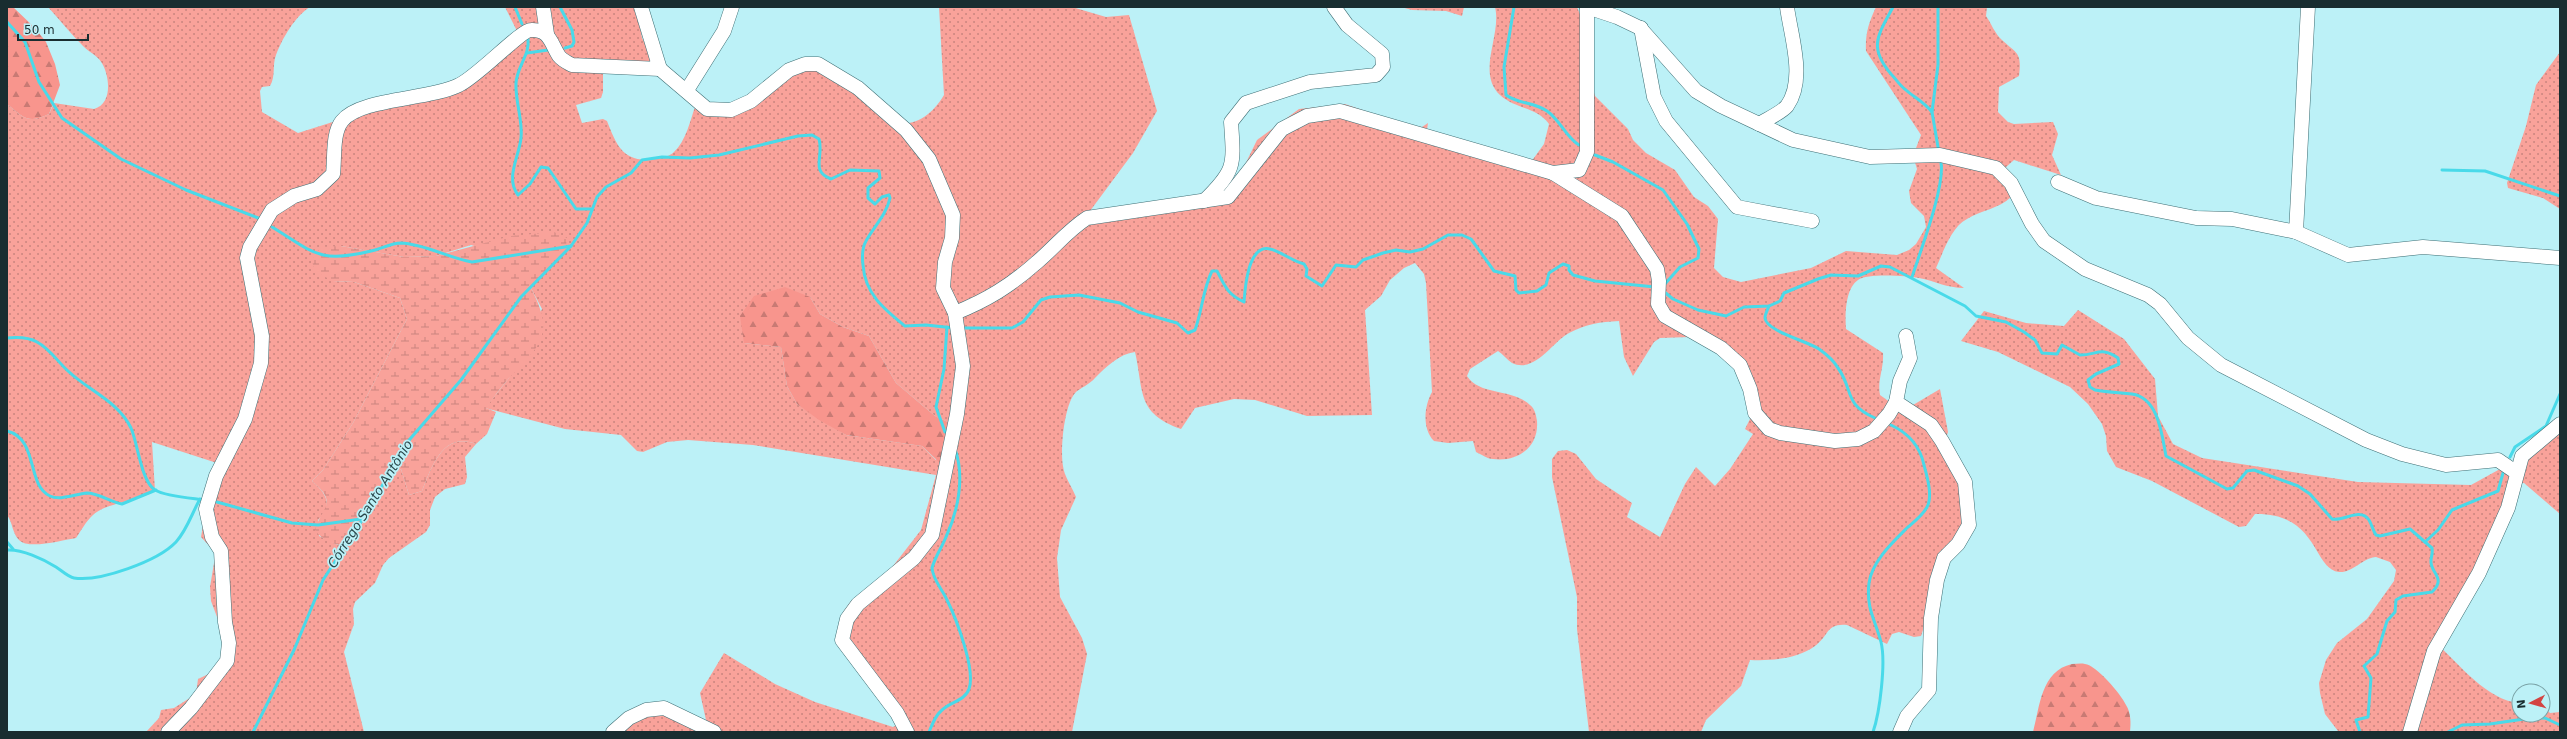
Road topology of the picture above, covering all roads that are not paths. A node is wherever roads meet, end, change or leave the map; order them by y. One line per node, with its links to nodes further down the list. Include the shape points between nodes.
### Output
1 (543, 7): 9 (street)
2 (641, 7): 10 (street)
3 (732, 7): 11 (street, via 724,31)
4 (1334, 7): 15 (street, via 1347,25 1382,54 1383,68 1376,75 1310,82 1246,103 1231,122 1234,161 1225,181)
5 (1587, 7): 8 (street); 13 (street, via 1587,152 1579,170)
6 (1787, 7): 12 (street, via 1796,72 1795,90 1786,107)
7 (2308, 7): 17 (street)
8 (1640, 28): 12 (street, via 1696,91 1722,106 1756,120); 16 (street, via 1654,97 1666,121 1737,207)
9 (547, 34): 10 (street, via 560,58 572,65); 24 (street, via 539,30 529,30 517,37 502,53 460,85 434,95 367,106 353,111 341,121 336,137 333,174 318,189 294,196 272,210 250,247 247,258 262,336 261,363 245,419 216,476 206,509 212,537 221,551 225,622 229,643 227,660 191,708)
10 (660, 69): 11 (street)
11 (687, 90): 19 (street, via 706,109 731,110 751,101 789,70 805,64 818,64 858,88 906,130 929,159 942,184 953,215 952,238 945,262 943,288)
12 (1759, 124): 23 (street, via 1793,140 1870,157 1940,155 1996,168 2010,183 2044,241 2085,269 2148,295 2160,304 2188,338 2221,365 2366,440 2402,454 2446,465 2498,460)
13 (1553, 173): 15 (street, via 1340,111 1307,116 1282,129 1228,197); 21 (street, via 1622,216 1657,269 1658,304 1665,316 1721,348 1740,365 1750,390 1755,413 1769,429 1835,441 1858,439 1874,431)
14 (2058, 182): 17 (street, via 2096,198 2196,218 2232,219)
15 (1204, 202): 19 (street, via 1087,218 1070,229 1010,285 987,301)
16 (1812, 221)
17 (2296, 232): 18 (street, via 2348,255 2423,247)
18 (2560, 258)
19 (955, 313): 27 (street, via 963,366 958,414 932,535 914,558 858,604 847,619 842,640 897,713)
20 (1906, 336): 21 (street, via 1910,358 1900,381)
21 (1896, 402): 28 (street, via 1930,425 1942,441 1965,482 1969,525 1958,544 1944,558 1937,580 1931,618 1929,690 1907,716)
22 (2560, 424): 23 (street, via 2522,456)
23 (2517, 473): 29 (street, via 2508,508 2479,573 2434,652)
24 (168, 732)
25 (613, 732): 26 (street, via 629,718 646,710 664,708)
26 (714, 732)
27 (907, 732)
28 (1900, 732)
29 (2410, 732)

